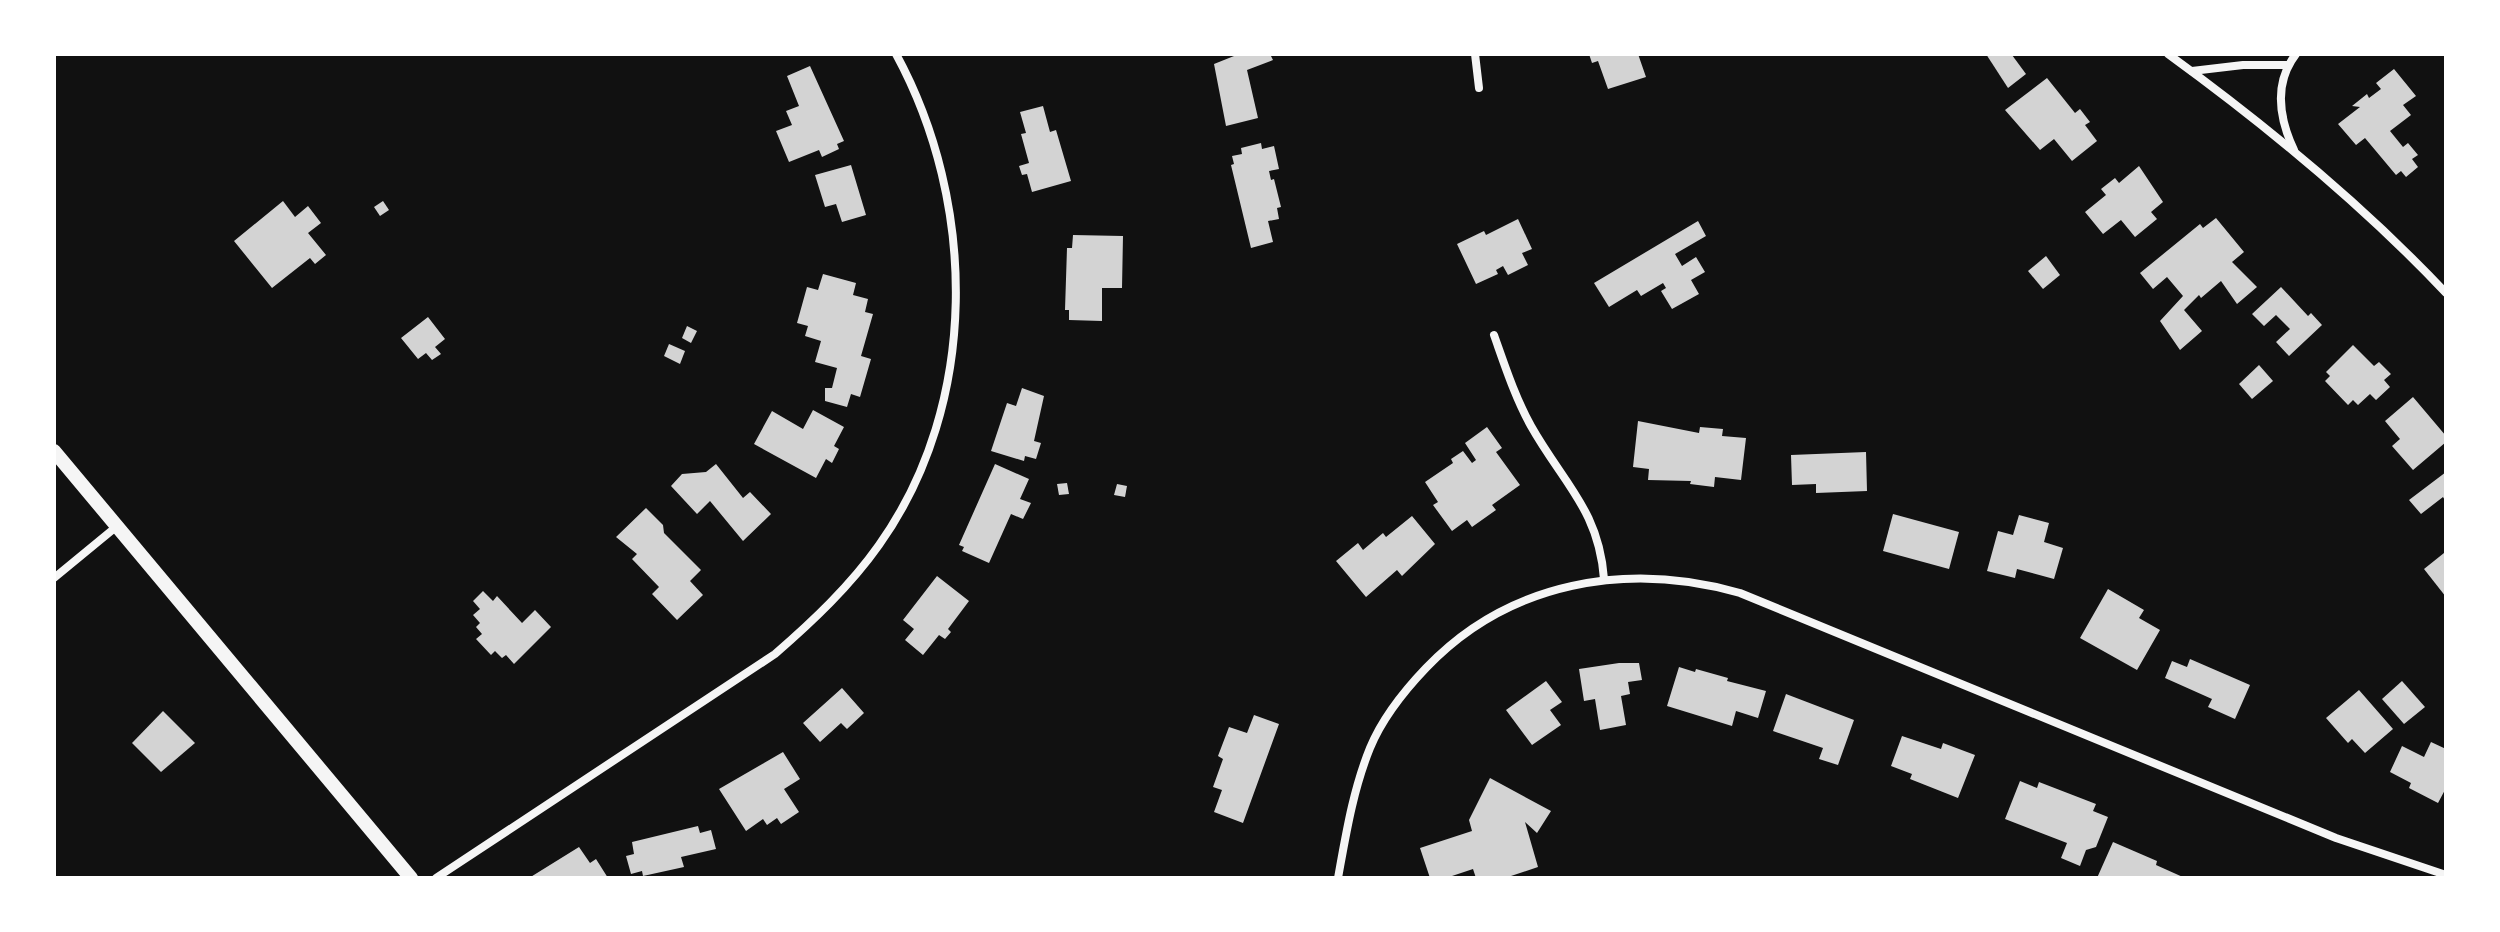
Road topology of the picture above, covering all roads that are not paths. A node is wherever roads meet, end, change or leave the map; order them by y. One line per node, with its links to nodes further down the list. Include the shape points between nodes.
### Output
1 (896, 54): 17 (street, via 936,146 950,201 957,264 955,329 945,384 928,449 902,508 854,577 775,654)
2 (1475, 54): 7 (street)
3 (2168, 54): 6 (street)
4 (2296, 54): 5 (street)
5 (2288, 65): 6 (street); 8 (street, via 2280,93 2282,125)
6 (2192, 71): 8 (street)
7 (1479, 88)
8 (2294, 152): 9 (street)
9 (2446, 293)
10 (1494, 335): 14 (street, via 1530,424 1592,519)
11 (54, 451): 12 (street)
12 (116, 527): 13 (street); 16 (street)
13 (54, 578)
14 (1604, 579): 15 (street, via 1673,578 1740,593 2336,838); 18 (street, via 1569,585 1497,613 1438,655 1410,685 1370,747 1348,818)
15 (2446, 875)
16 (411, 878)
17 (436, 878)
18 (1338, 878)

